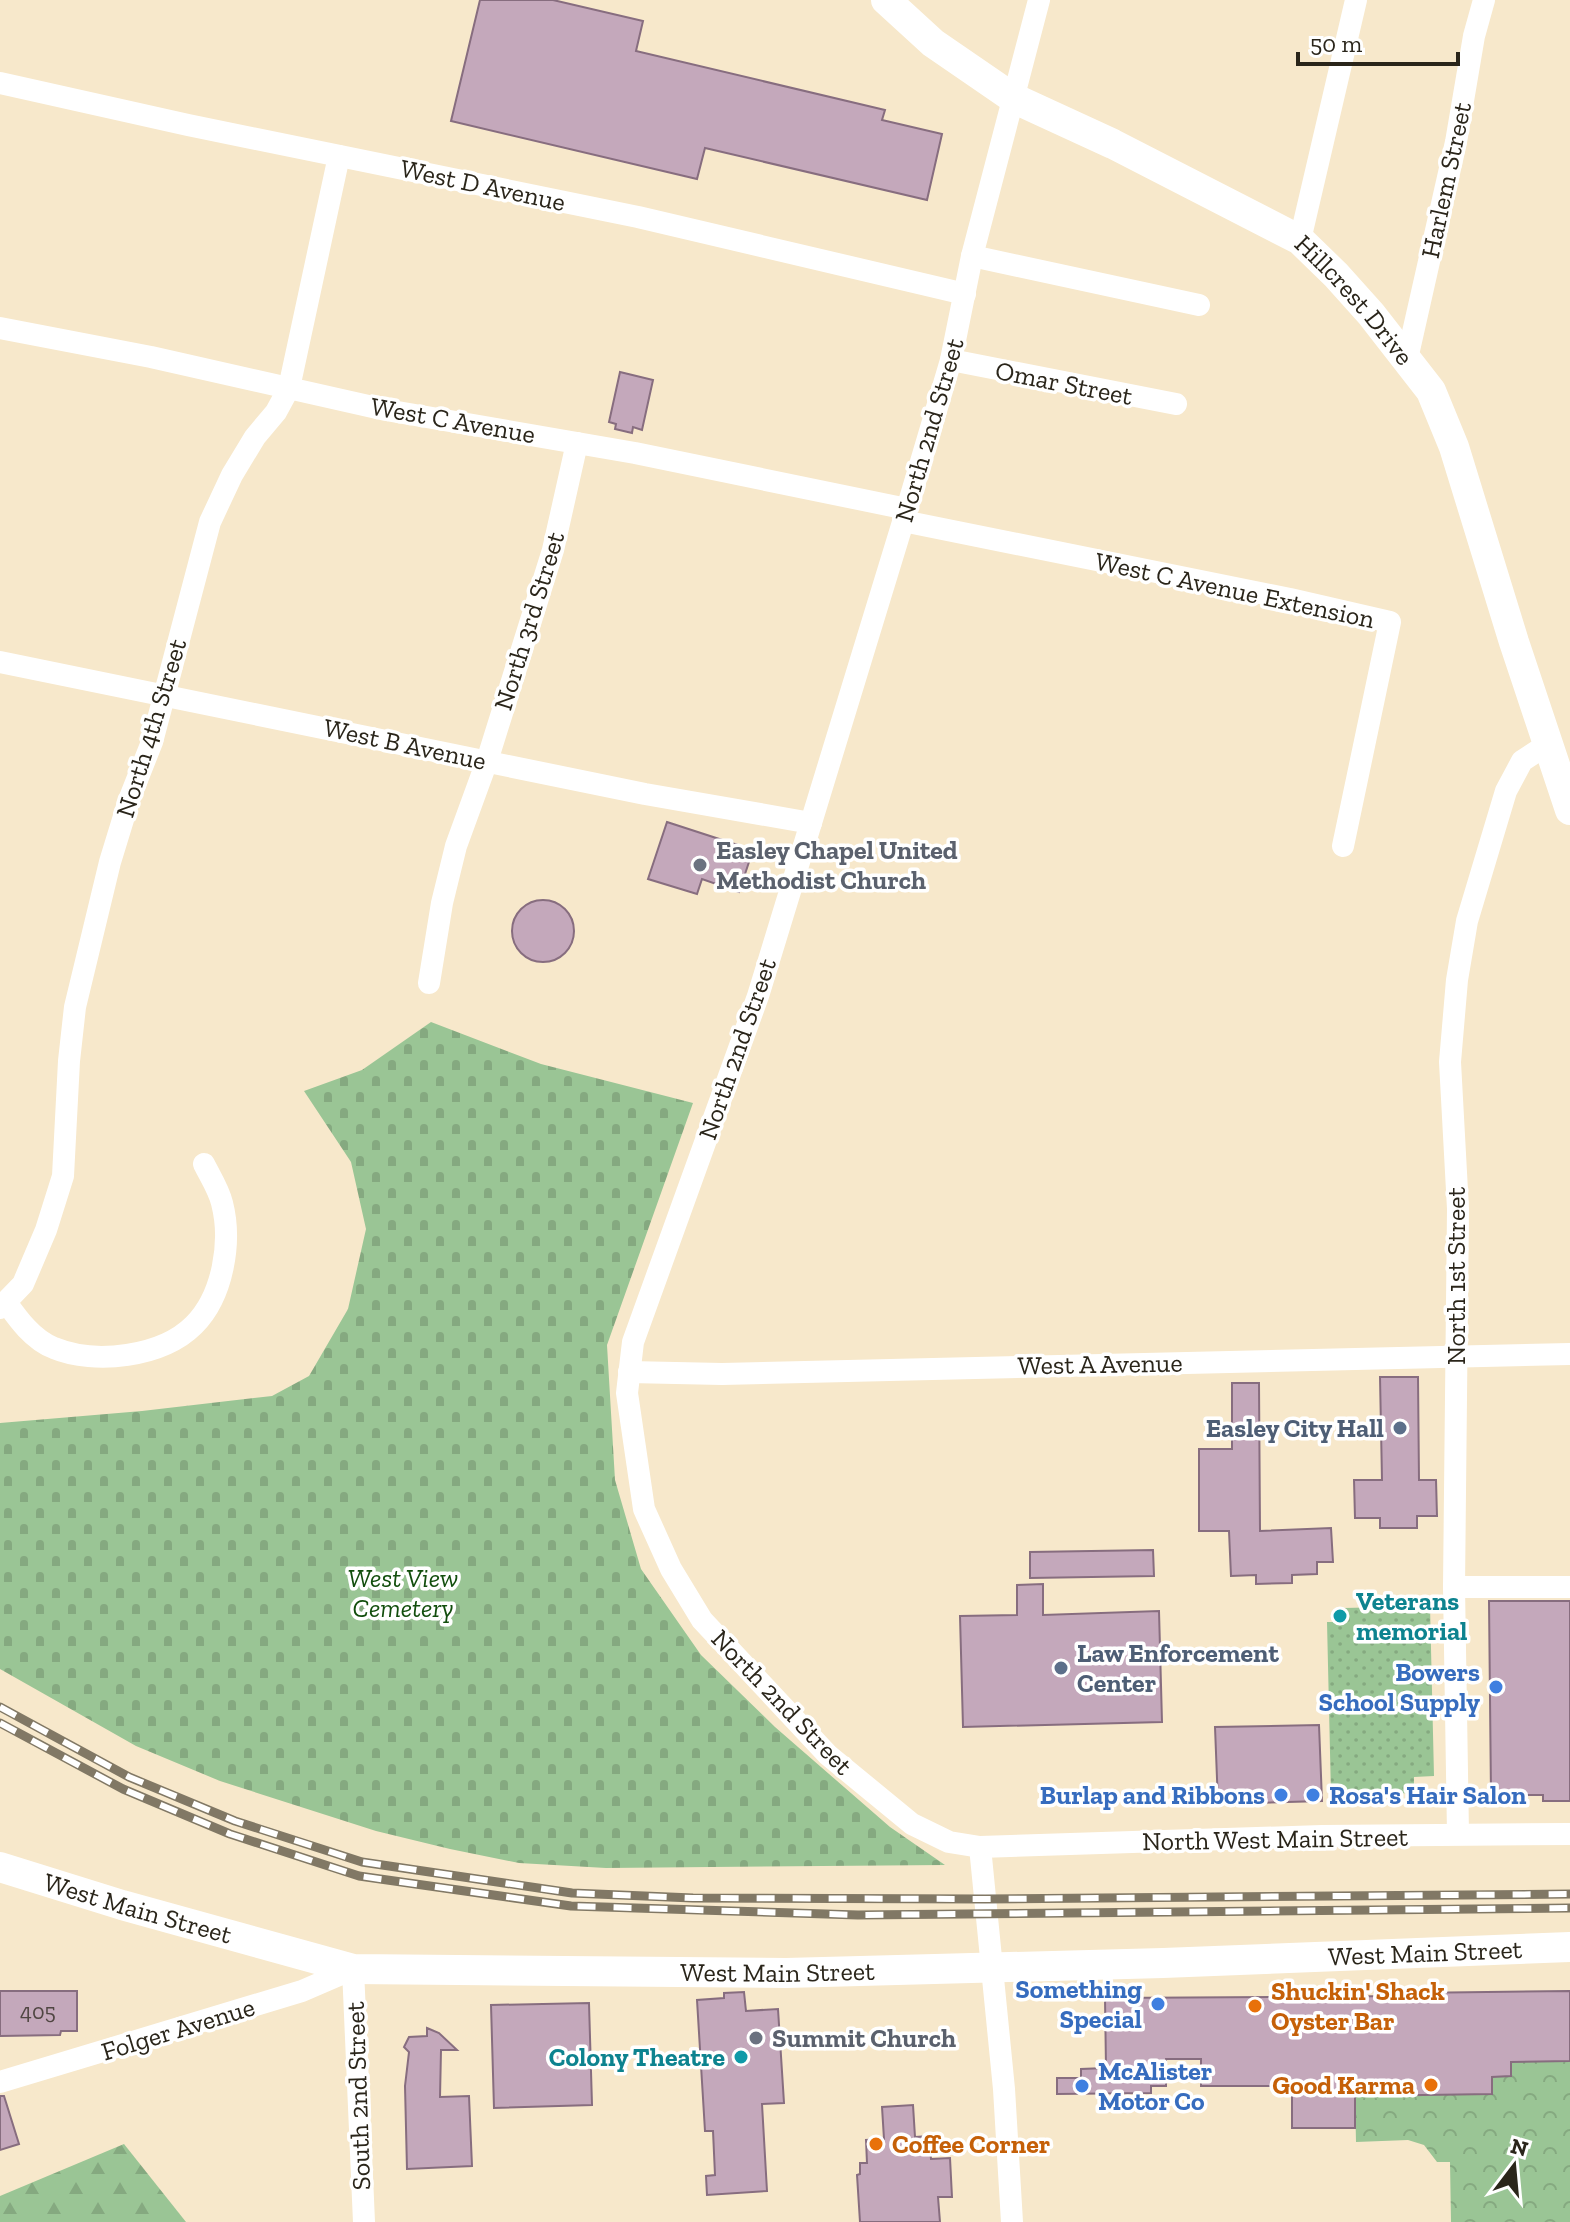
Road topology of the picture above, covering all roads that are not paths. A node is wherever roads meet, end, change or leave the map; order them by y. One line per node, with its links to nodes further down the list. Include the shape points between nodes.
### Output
1 (886, 0): 6 (main road, Hillcrest Drive, via 933,43)
2 (1039, 0): 6 (street, North 2nd Street)
3 (1356, 0): 8 (street)
4 (1484, 0): 13 (street, Harlem Street)
5 (0, 83): 7 (street, West D Avenue)
6 (1013, 98): 8 (main road, Hillcrest Drive); 9 (street, North 2nd Street)
7 (339, 156): 10 (street, West D Avenue, via 638,217); 15 (street, North 4th Street)
8 (1300, 240): 13 (main road, Hillcrest Drive)
9 (972, 256): 10 (street, North 2nd Street); 11 (street)
10 (965, 294): 14 (street, North 2nd Street)
11 (1199, 305)
12 (0, 328): 15 (street, West C Avenue)
13 (1407, 359): 21 (main road, Hillcrest Drive, via 1431,391 1454,447)
14 (951, 360): 16 (street, Omar Street); 18 (street, North 2nd Street)
15 (289, 388): 17 (street, West C Avenue); 20 (street, North 4th Street, via 232,475 210,522)
16 (1176, 404)
17 (577, 443): 18 (street, West C Avenue); 22 (street, North 3rd Street, via 553,550)
18 (905, 515): 24 (street, North 2nd Street); 25 (street, West C Avenue Extension, via 1390,622)
19 (0, 662): 20 (street, West B Avenue)
20 (164, 695): 22 (street, West B Avenue); 28 (street, North 4th Street, via 110,862 75,1007 63,1176 23,1284)
21 (1548, 744): 23 (main road, Hillcrest Drive); 30 (street, North 1st Street, via 1522,761 1506,791 1467,921 1457,980 1450,1062 1458,1209)
22 (487, 761): 24 (street, West B Avenue); 26 (street, North 3rd Street, via 453,860)
23 (1570, 810)
24 (811, 823): 31 (street, North 2nd Street, via 758,996 633,1342)
25 (1343, 846)
26 (429, 983)
27 (204, 1164): 28 (street, via 222,1202 226,1235 222,1270 210,1302 193,1326 159,1347 126,1357 88,1356 53,1348)
28 (3, 1305)
29 (1570, 1354): 30 (street, West A Avenue)
30 (1457, 1355): 31 (street, West A Avenue); 32 (street, North 1st Street)
31 (629, 1372): 36 (street, North 2nd Street, via 627,1393 644,1509 702,1620 841,1766 912,1824 949,1842)
32 (1454, 1587): 33 (street); 34 (street, North 1st Street)
33 (1570, 1587)
34 (1458, 1834): 35 (street, North West Main Street); 36 (street, North West Main Street)
35 (1570, 1834)
36 (980, 1847): 39 (street)
37 (0, 1867): 40 (main road, West Main Street)
38 (1570, 1947): 39 (main road, West Main Street)
39 (992, 1967): 40 (main road, West Main Street, via 786,1973); 43 (street)
40 (353, 1969): 41 (street, Folger Avenue, via 302,1991); 42 (street, South 2nd Street)
41 (0, 2082)
42 (364, 2222)
43 (1012, 2222)

